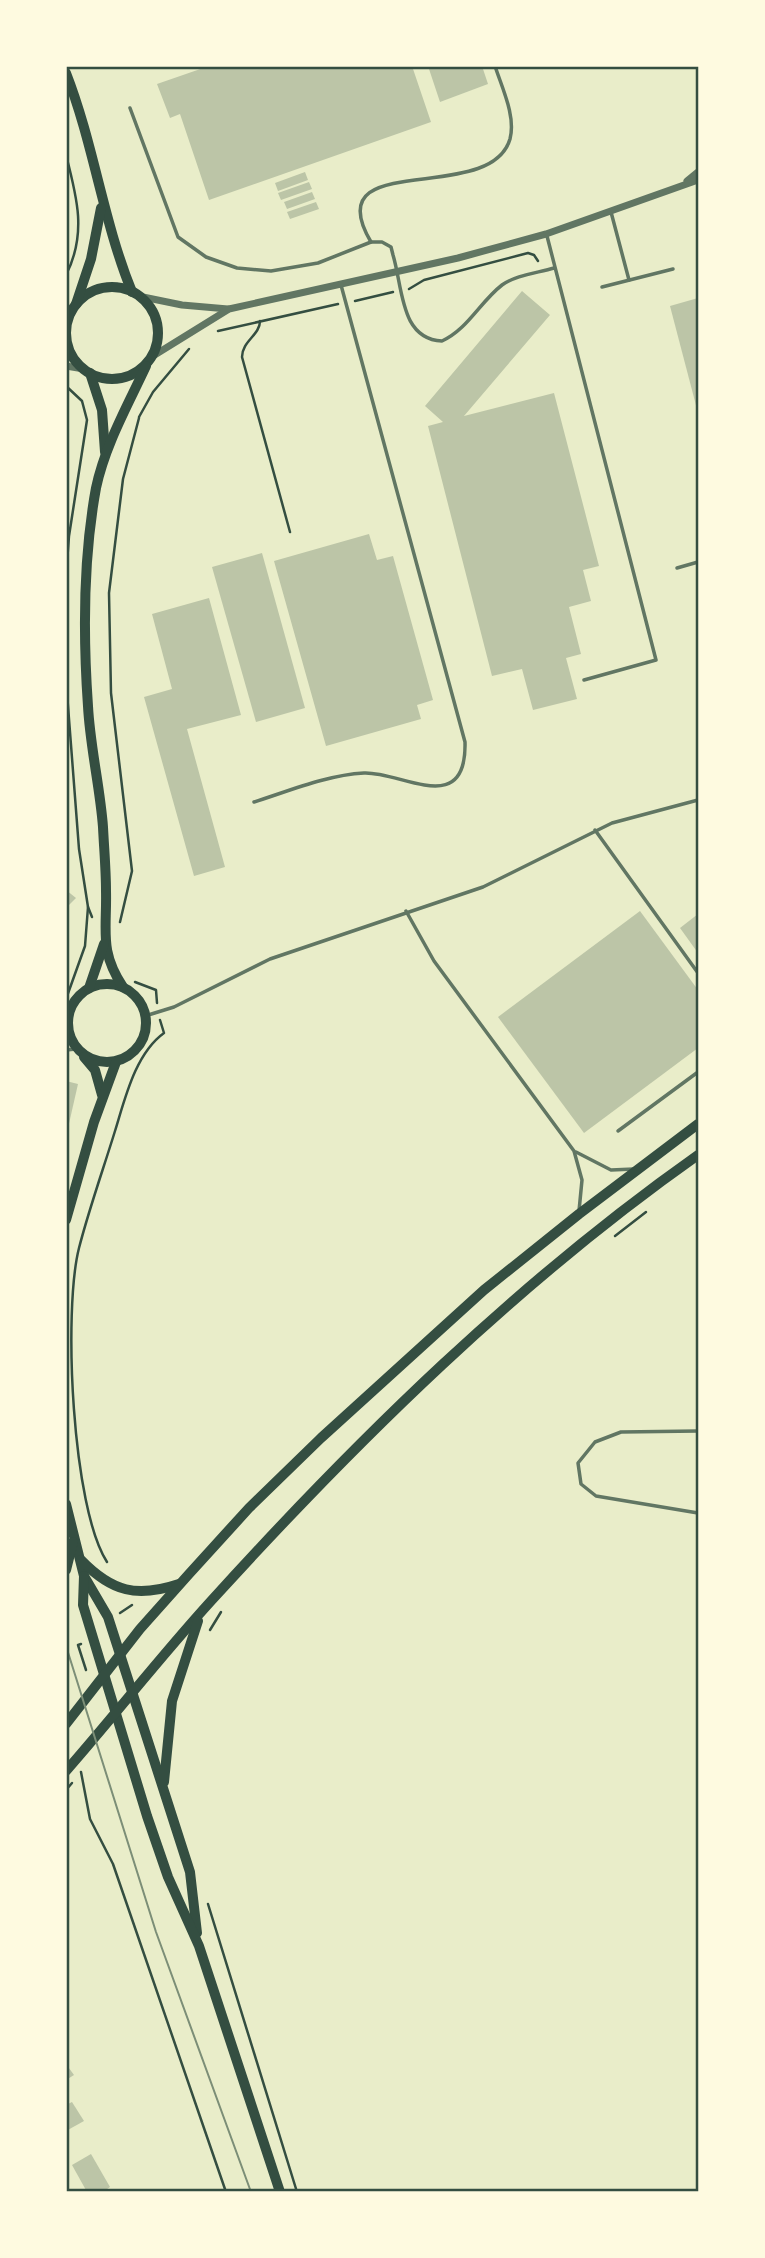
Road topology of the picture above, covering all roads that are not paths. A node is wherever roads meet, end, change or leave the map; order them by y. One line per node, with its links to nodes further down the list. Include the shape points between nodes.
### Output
1 (495, 66): 10 (lane, via 511,114 510,138 500,158 478,171 374,190 361,200 358,212)
2 (66, 74): 7 (main road, via 88,137)
3 (130, 108): 10 (lane, via 177,237 206,257 237,268 271,271 318,263)
4 (698, 172): 6 (street)
5 (698, 180): 6 (street)
6 (686, 181): 8 (street)
7 (102, 204): 17 (main road); 19 (main road, via 91,259)
8 (611, 212): 9 (street); 14 (lane)
9 (546, 234): 11 (lane); 13 (street)
10 (371, 242): 13 (lane, via 391,247)
11 (554, 268): 13 (lane, via 501,286 442,341 415,331); 26 (lane, via 656,660)
12 (673, 269): 14 (lane)
13 (398, 272): 15 (street)
14 (629, 280): 16 (lane)
15 (341, 285): 18 (street); 28 (lane, via 465,742 465,761 455,778 441,785 423,787 384,774 363,773)
16 (602, 287)
17 (135, 294): 18 (street, via 182,306); 19 (main road, via 104,288 90,293); 20 (main road, via 152,311 158,325 158,341)
18 (229, 309): 20 (street)
19 (71, 313): 22 (main road, via 67,342)
20 (149, 361): 22 (main road, via 130,376 113,380); 23 (main road)
21 (66, 366): 22 (street)
22 (87, 371): 23 (main road, via 102,410)
23 (105, 455): 31 (main road, via 88,547 86,621 88,707 103,836)
24 (698, 562): 25 (lane)
25 (677, 568)
26 (584, 680)
27 (698, 800): 29 (lane, via 658,808)
28 (254, 802)
29 (595, 830): 30 (lane, via 483,887); 32 (lane)
30 (406, 911): 36 (lane, via 270,959); 43 (lane, via 434,961)
31 (104, 944): 33 (main road, via 110,968); 34 (main road)
32 (698, 974)
33 (123, 987): 34 (main road, via 100,984); 36 (main road, via 141,1004)
34 (89, 988): 35 (main road, via 72,1003)
35 (67, 1015): 37 (main road)
36 (145, 1016): 38 (main road, via 143,1039)
37 (75, 1052): 38 (main road, via 105,1063); 40 (main road, via 95,1070)
38 (116, 1062): 40 (main road)
39 (698, 1072): 42 (lane)
40 (103, 1095): 47 (main road)
41 (698, 1124): 45 (main road)
42 (618, 1131)
43 (574, 1151): 45 (lane, via 611,1170); 46 (lane, via 582,1180)
44 (698, 1155): 56 (main road, via 564,1259 412,1393)
45 (639, 1168): 46 (main road)
46 (579, 1214): 55 (main road, via 484,1290 321,1438)
47 (66, 1220)
48 (698, 1431): 50 (lane, via 621,1433 595,1443 578,1462 581,1485 596,1496)
49 (66, 1504): 51 (main road)
50 (698, 1513)
51 (74, 1538): 52 (main road); 53 (main road)
52 (79, 1558): 54 (main road); 55 (main road, via 100,1578 138,1592)
53 (66, 1570)
54 (84, 1576): 57 (main road, via 104,1606); 58 (main road, via 83,1605)
55 (181, 1583): 57 (main road)
56 (202, 1612): 59 (main road); 63 (main road, via 172,1701)
57 (121, 1653): 58 (main road); 59 (main road)
58 (103, 1677): 60 (main road); 61 (main road)
59 (133, 1693): 60 (main road); 63 (main road)
60 (115, 1714): 62 (main road); 64 (main road, via 168,1877)
61 (66, 1724)
62 (66, 1771)
63 (164, 1792): 64 (main road, via 190,1872)
64 (199, 1946): 65 (main road)
65 (280, 2192)

